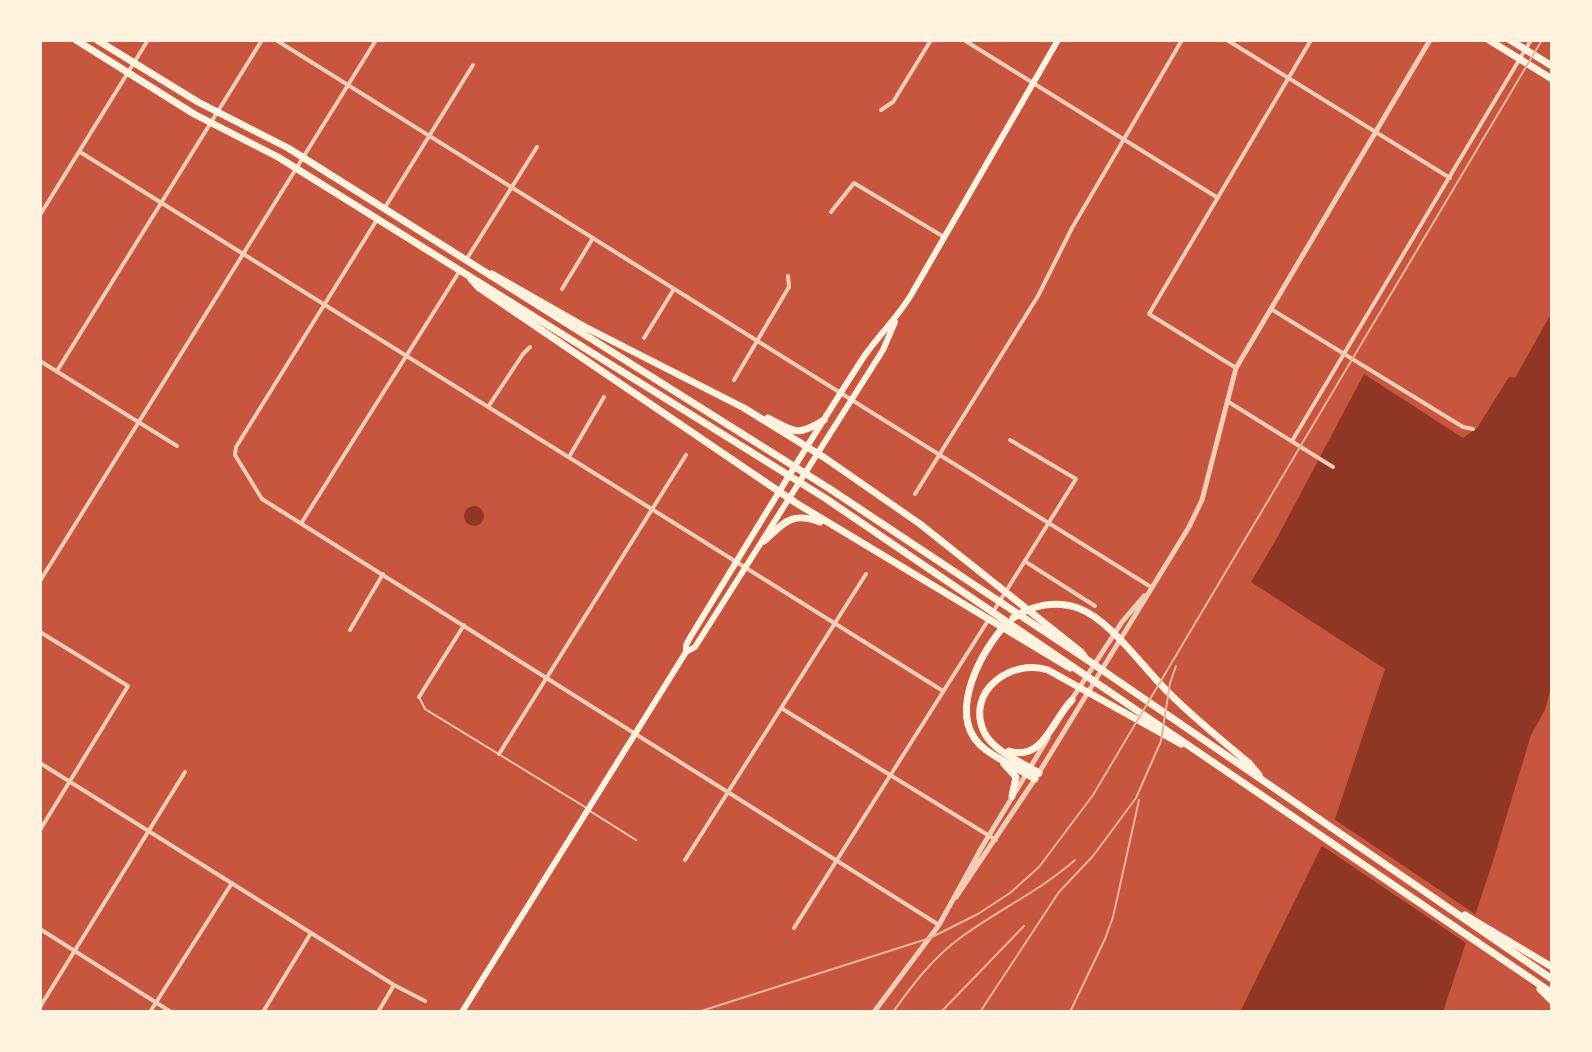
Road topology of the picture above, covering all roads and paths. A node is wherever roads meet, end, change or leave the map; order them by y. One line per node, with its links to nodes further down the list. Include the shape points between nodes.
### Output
1 (76, 40): 22 (main road)
2 (97, 40): 19 (main road)
3 (148, 40): 19 (street)
4 (262, 40): 28 (street)
5 (276, 40): 26 (street)
6 (376, 40): 26 (street)
7 (931, 40): 27 (street, via 892,104)
8 (964, 40): 25 (street)
9 (1058, 40): 25 (main road)
10 (1182, 40): 32 (street)
11 (1227, 40): 24 (street)
12 (1311, 40): 24 (street)
13 (1430, 40): 30 (street)
14 (1489, 40): 18 (main road)
15 (1510, 40): 17 (main road)
16 (1531, 40): 17 (street)
17 (1525, 50): 18 (street); 21 (main road)
18 (1520, 60): 23 (main road); 37 (street)
19 (133, 63): 22 (street); 28 (main road)
20 (473, 65): 31 (street)
21 (1552, 66): 23 (street)
22 (128, 72): 29 (main road); 34 (street)
23 (1549, 77)
24 (1289, 78): 30 (street); 39 (street)
25 (1033, 83): 32 (street); 45 (main road)
26 (348, 85): 31 (street); 35 (street)
27 (881, 110)
28 (217, 112): 29 (street); 35 (main road)
29 (211, 122): 36 (main road); 40 (street)
30 (1376, 132): 37 (street); 55 (street)
31 (429, 136): 38 (street); 41 (street)
32 (1125, 140): 39 (street); 81 (street)
33 (537, 147): 38 (street)
34 (80, 152): 40 (street); 43 (street)
35 (302, 157): 36 (street); 41 (main road)
36 (295, 168): 44 (main road); 47 (street)
37 (1450, 178): 60 (street)
38 (512, 187): 46 (street); 48 (street)
39 (1218, 198): 63 (street, via 1149,314)
40 (161, 203): 47 (street); 64 (street)
41 (384, 209): 48 (main road)
42 (831, 212): 45 (street, via 854,183)
43 (40, 215)
44 (378, 218): 50 (main road); 54 (street)
45 (945, 237): 56 (main road)
46 (593, 238): 52 (street); 53 (street)
47 (243, 254): 54 (street); 73 (street)
48 (465, 261): 49 (main road)
49 (475, 267): 71 (main road); 105 (main road)
50 (463, 271): 61 (street); 84 (main road, via 478,287); 106 (main road, via 825,498)
51 (788, 276): 58 (street, via 789,287)
52 (562, 289)
53 (674, 289): 57 (street); 58 (street)
54 (325, 305): 61 (street); 88 (street, via 235,455 262,499)
55 (1271, 309): 60 (street); 63 (street)
56 (896, 319): 66 (main road); 68 (main road, via 887,344)
57 (644, 338)
58 (758, 341): 65 (street); 66 (street)
59 (530, 347): 70 (street)
60 (1344, 355): 74 (street); 76 (street)
61 (407, 356): 70 (street); 88 (street)
62 (40, 361): 64 (street)
63 (1236, 368): 69 (street)
64 (57, 371): 73 (street)
65 (734, 380)
66 (841, 393): 68 (street); 72 (main road)
67 (604, 397): 82 (street)
68 (852, 400): 79 (main road); 81 (street)
69 (1226, 401): 76 (street); 98 (street, via 1202,500)
70 (488, 407): 82 (street)
71 (744, 408): 72 (main road, via 795,432); 78 (main road)
72 (824, 420): 78 (main road)
73 (139, 422): 77 (street); 97 (street)
74 (1473, 429)
75 (1010, 440): 89 (street, via 1076,479)
76 (1292, 441): 83 (street)
77 (177, 446)
78 (807, 446): 79 (main road); 84 (main road)
79 (819, 454): 86 (main road); 105 (main road, via 920,524)
80 (686, 455): 87 (street)
81 (940, 455): 85 (street); 89 (street)
82 (569, 458): 87 (street)
83 (1333, 467)
84 (779, 492): 86 (main road); 93 (main road)
85 (915, 494)
86 (790, 499): 90 (main road); 91 (main road)
87 (652, 510): 93 (street); 107 (street)
88 (302, 523): 95 (street)
89 (1049, 523): 92 (street); 98 (street)
90 (833, 526): 91 (main road, via 798,517); 106 (main road)
91 (764, 541): 94 (main road)
92 (1025, 561): 99 (street); 108 (street)
93 (736, 562): 94 (street); 104 (main road)
94 (746, 568): 100 (street); 104 (main road, via 695,647)
95 (383, 574): 101 (street); 102 (street)
96 (866, 574): 100 (street)
97 (40, 581)
98 (1150, 590): 110 (street); 120 (street)
99 (1095, 606)
100 (835, 623): 108 (street); 111 (street)
101 (464, 625): 107 (street); 109 (street)
102 (350, 630)
103 (40, 632): 121 (street, via 128,686)
104 (686, 652): 153 (main road)
105 (1089, 661): 122 (main road)
106 (1087, 675): 114 (main road)
107 (547, 678): 115 (street); 123 (street)
108 (943, 691): 119 (street)
109 (419, 697): 115 (lane, via 425,709)
110 (1072, 700): 112 (main road, via 1033,751 1018,754); 117 (street)
111 (781, 708): 119 (street); 123 (street)
112 (996, 745): 114 (main road, via 984,731 984,697 995,680 1032,667 1048,670); 117 (main road)
113 (986, 750): 117 (main road); 122 (main road, via 973,735 968,717 976,671 1008,622 1030,608 1051,604 1078,608 1100,622); 124 (main road, via 1014,774)
114 (1194, 750): 141 (main road)
115 (499, 754): 128 (lane)
116 (40, 763): 121 (street)
117 (1028, 771): 120 (main road); 124 (street)
118 (185, 772): 126 (street)
119 (889, 775): 127 (street); 130 (street)
120 (1037, 776): 129 (street)
121 (70, 781): 125 (street); 126 (street)
122 (1265, 783): 134 (main road)
123 (728, 790): 130 (street); 131 (street)
124 (1012, 796): 127 (street)
125 (40, 830)
126 (148, 831): 132 (street); 139 (street)
127 (988, 836): 129 (street); 133 (street)
128 (636, 840)
129 (996, 840): 133 (street)
130 (835, 859): 135 (street); 136 (street)
131 (685, 860)
132 (232, 883): 138 (street); 147 (street)
133 (956, 897): 135 (street)
134 (1445, 904): 140 (main road); 142 (main road)
135 (939, 925): 154 (street)
136 (794, 928)
137 (40, 929): 139 (street)
138 (311, 933): 143 (street); 151 (street)
139 (74, 951): 147 (street); 148 (street)
140 (1552, 967)
141 (1527, 976): 144 (main road); 146 (main road)
142 (1552, 979)
143 (394, 985): 145 (street); 152 (street)
144 (1552, 993)
145 (425, 1001)
146 (1552, 1001)
147 (156, 1002): 149 (street); 150 (street)
148 (40, 1007)
149 (150, 1012)
150 (171, 1012)
151 (263, 1012)
152 (378, 1012)
153 (459, 1012)
154 (874, 1012)

